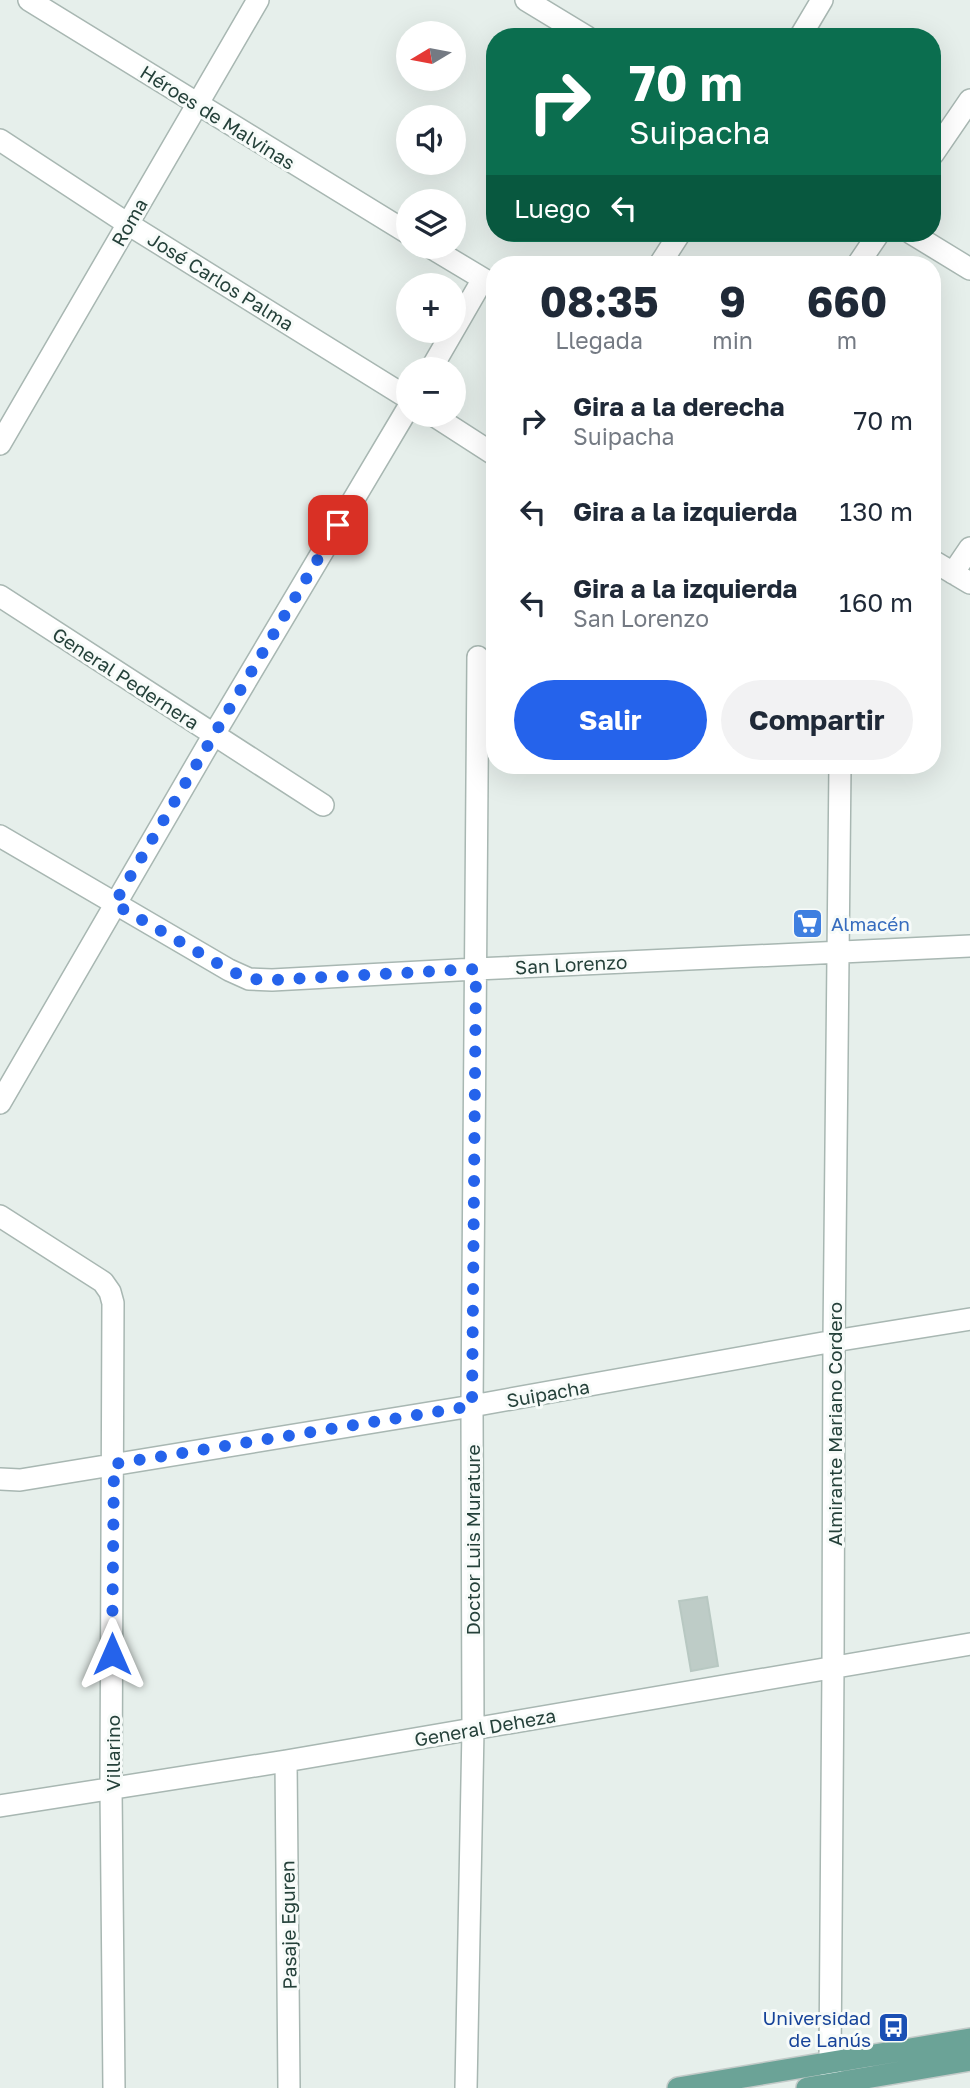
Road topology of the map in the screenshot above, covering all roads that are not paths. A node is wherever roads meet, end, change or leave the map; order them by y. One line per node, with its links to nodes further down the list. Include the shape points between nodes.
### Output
1 (29, 0): 8 (street, Héroes de Malvinas)
2 (258, 0): 8 (street, Roma)
3 (527, 0): 5 (street)
4 (822, 0): 6 (street)
5 (572, 28)
6 (805, 28)
7 (970, 100): 10 (street)
8 (197, 105): 11 (street, Roma); 12 (street, Héroes de Malvinas)
9 (0, 141): 11 (street, José Carlos Palma)
10 (941, 142)
11 (128, 224): 19 (street, José Carlos Palma); 22 (street, Roma)
12 (396, 226)
13 (926, 242): 15 (street)
14 (450, 259): 16 (street)
15 (970, 269)
16 (486, 281)
17 (486, 287): 18 (street)
18 (466, 314)
19 (396, 391)
20 (397, 427): 29 (street)
21 (452, 427): 23 (street)
22 (0, 444)
23 (486, 449)
24 (970, 548): 26 (street)
25 (941, 566): 26 (street)
26 (961, 578)
27 (0, 596): 29 (street, General Pedernera)
28 (478, 657): 36 (street, Doctor Luis Murature)
29 (213, 736): 31 (street, General Pedernera); 33 (street)
30 (840, 774): 35 (street, Almirante Mariano Cordero)
31 (323, 805)
32 (0, 836): 33 (street, San Lorenzo)
33 (114, 904): 36 (street, San Lorenzo, via 249,979); 37 (street)
34 (970, 946): 35 (street, San Lorenzo)
35 (838, 952): 36 (street, San Lorenzo); 40 (street, Almirante Mariano Cordero)
36 (476, 969): 41 (street, Doctor Luis Murature)
37 (0, 1103)
38 (0, 1216): 42 (street, Villarino, via 103,1282 110,1292 115,1317)
39 (970, 1319): 40 (street, Suipacha)
40 (834, 1341): 41 (street, Suipacha); 45 (street, Almirante Mariano Cordero)
41 (472, 1406): 42 (street, Suipacha); 46 (street, Doctor Luis Murature)
42 (114, 1464): 43 (street, Suipacha, via 20,1480); 48 (street, Villarino)
43 (0, 1479)
44 (970, 1644): 45 (street, General Deheza)
45 (834, 1668): 46 (street, General Deheza); 52 (street, Almirante Mariano Cordero)
46 (473, 1730): 47 (street, General Deheza); 55 (street, Doctor Luis Murature)
47 (286, 1761): 48 (street, General Deheza); 54 (street, Pasaje Eguren)
48 (111, 1789): 49 (street, General Deheza); 53 (street, Villarino)
49 (0, 1805)
50 (970, 2039): 52 (main road)
51 (970, 2060): 52 (main road)
52 (831, 2073): 56 (main road); 57 (main road)
53 (114, 2088)
54 (289, 2088)
55 (466, 2088)
56 (678, 2088)
57 (807, 2088)

